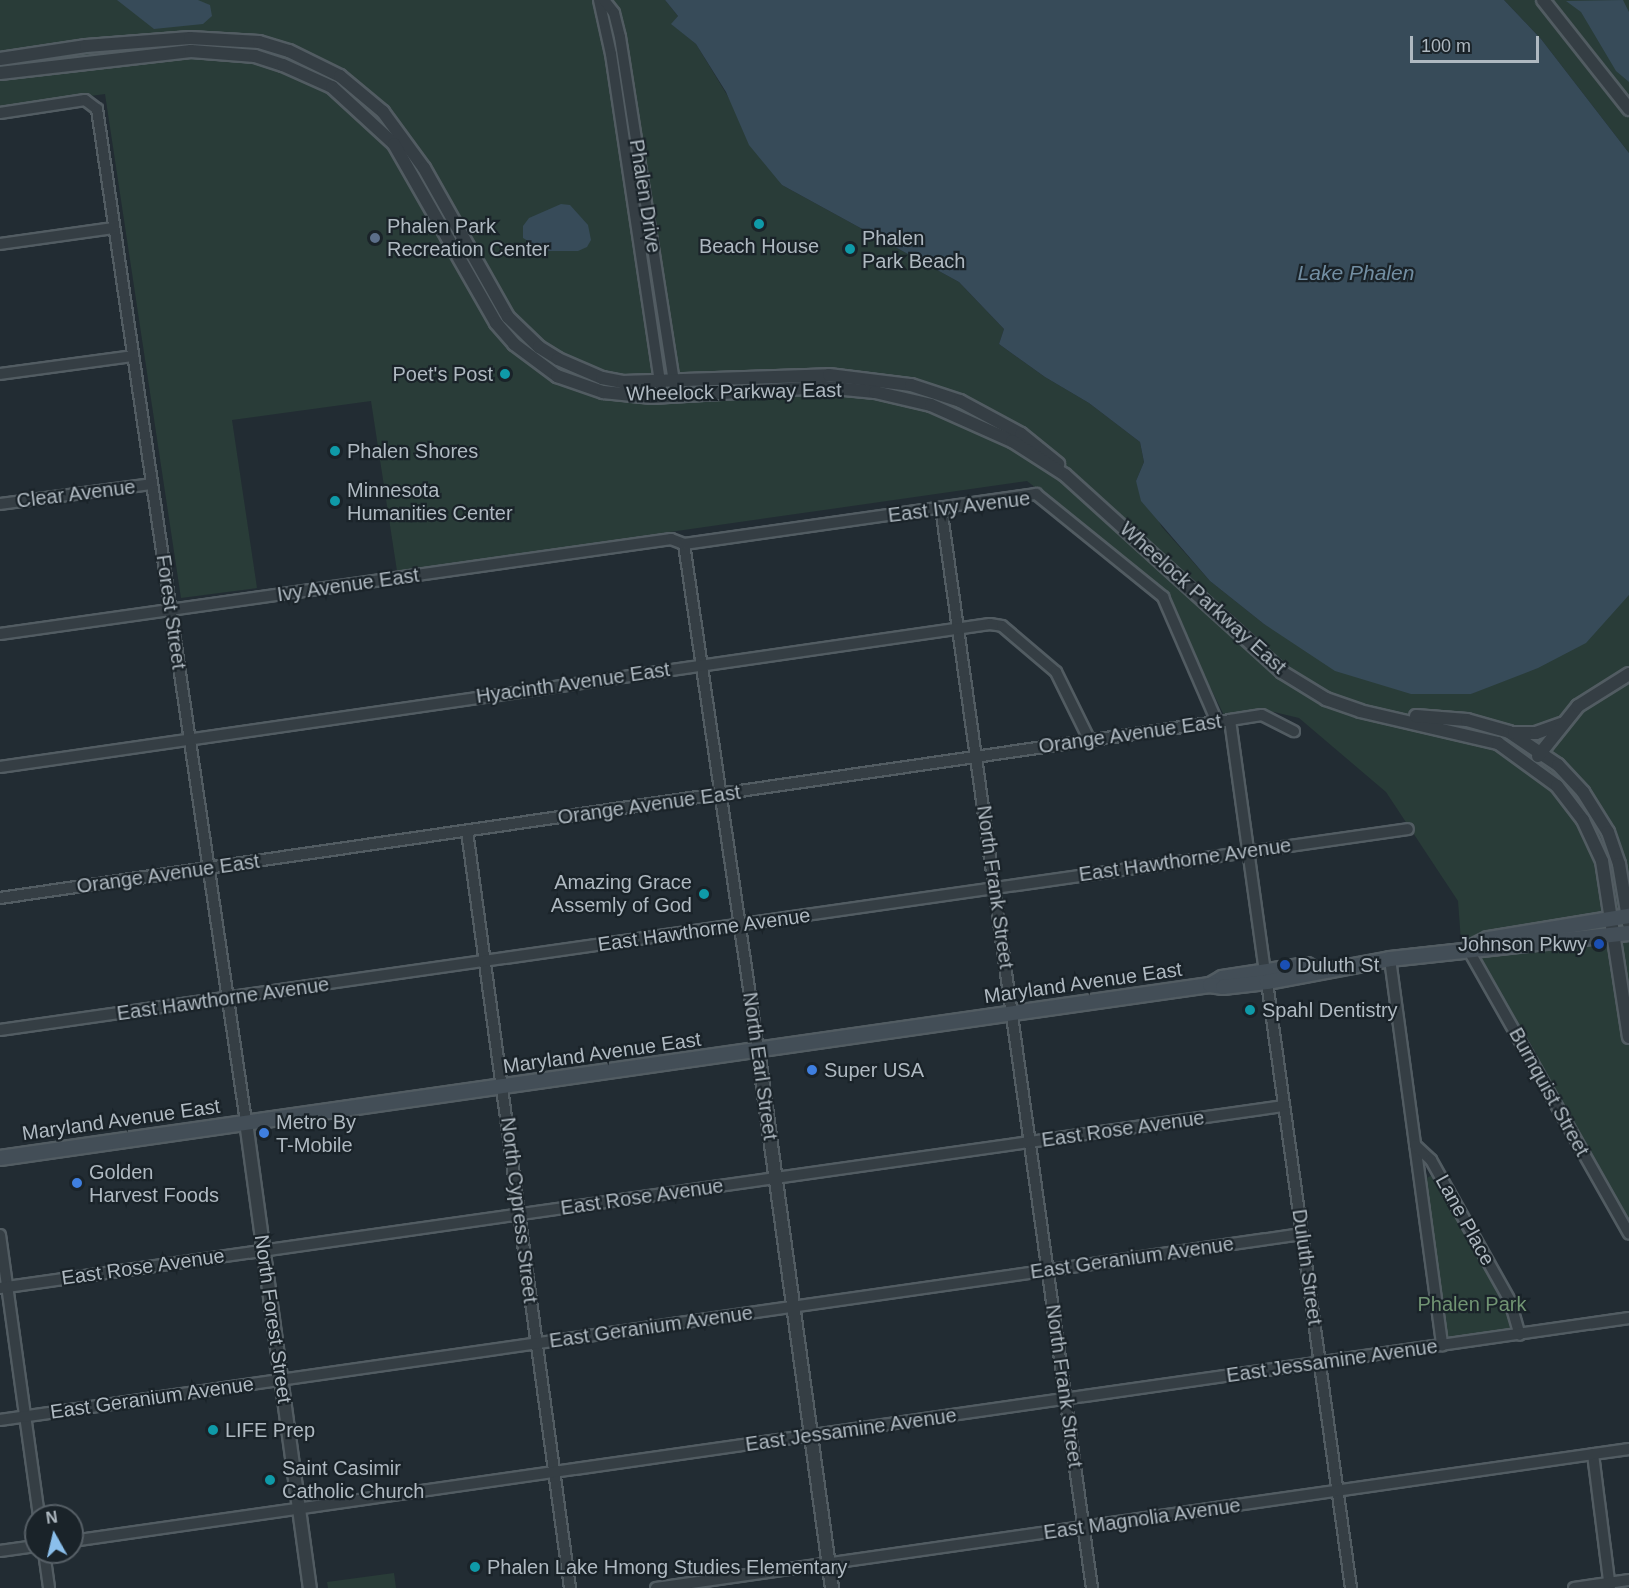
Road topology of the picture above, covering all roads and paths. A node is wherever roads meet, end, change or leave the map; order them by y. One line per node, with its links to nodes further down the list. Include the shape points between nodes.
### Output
1 (599, 0): 14 (street, Phalen Drive, via 611,54)
2 (604, 0): 15 (street, Phalen Drive, via 614,14 620,37)
3 (1543, 0): 8 (street)
4 (61, 50): 5 (street); 6 (street); 14 (street, Wheelock Parkway East, via 224,38 260,42 319,64 360,90 406,139 508,316 539,347 602,378)
5 (0, 59)
6 (62, 64): 7 (street, Wheelock Parkway East); 16 (street, Wheelock Parkway East, via 191,51 222,52 274,62 332,87 394,144 496,323 514,344 557,376 580,386 603,392)
7 (0, 73)
8 (1629, 109)
9 (0, 113): 10 (street, Forest Street, via 85,100 94,103)
10 (114, 228): 11 (street); 12 (street, Forest Street)
11 (0, 244)
12 (133, 356): 13 (street); 19 (street, Forest Street)
13 (0, 374)
14 (660, 382): 15 (street, Wheelock Parkway East); 16 (street, Phalen Drive)
15 (674, 382): 17 (street, Phalen Drive); 18 (street, Wheelock Parkway East, via 829,375 911,386 960,401 1021,434 1055,459)
16 (662, 396): 17 (street, Wheelock Parkway East)
17 (676, 396): 18 (street, Wheelock Parkway East, via 824,387 875,392 931,405 973,421)
18 (1065, 475): 28 (street, Wheelock Parkway East, via 1282,672 1326,699)
19 (152, 484): 20 (street, Clear Avenue); 23 (street, Forest Street)
20 (0, 504)
21 (941, 507): 22 (street, East Ivy Avenue); 24 (street, North Frank Street); 30 (street, East Ivy Avenue, via 1036,494 1163,597)
22 (689, 543): 23 (street, Ivy Avenue East, via 671,539); 26 (street, North Earl Street)
23 (171, 611): 25 (street, Ivy Avenue East); 34 (street, Forest Street)
24 (958, 628): 26 (street, Hyacinth Avenue East); 35 (street, Hyacinth Avenue East, via 990,624 1011,634 1060,677); 37 (street, North Frank Street)
25 (0, 634)
26 (702, 665): 34 (street, Hyacinth Avenue East); 40 (street, North Earl Street)
27 (1629, 674): 31 (street, via 1589,697)
28 (1384, 716): 33 (street, Wheelock Parkway East, via 1467,720); 38 (street, Wheelock Parkway East, via 1482,738)
29 (1230, 720): 30 (street, Orange Avenue East); 32 (street, Orange Avenue East, via 1262,716); 43 (street, Duluth Street)
30 (1217, 722): 35 (street, Orange Avenue East)
31 (1563, 723): 33 (street, via 1536,733); 36 (street)
32 (1294, 732)
33 (1512, 733): 36 (street, Wheelock Parkway East)
34 (190, 739): 39 (street, Hyacinth Avenue East); 44 (street, Forest Street)
35 (1089, 739): 37 (street, Orange Avenue East)
36 (1542, 751): 38 (street); 48 (street, Wheelock Parkway East, via 1574,781 1601,819 1619,864)
37 (977, 755): 40 (street, Orange Avenue East); 45 (street, North Frank Street)
38 (1532, 764): 47 (street, Wheelock Parkway East, via 1566,796 1590,833 1605,873)
39 (0, 767)
40 (721, 795): 42 (street, Orange Avenue East); 49 (street, North Earl Street)
41 (1408, 829): 43 (street, East Hawthorne Avenue)
42 (467, 831): 44 (street, Orange Avenue East); 54 (street, North Cypress Street)
43 (1249, 851): 45 (street, East Hawthorne Avenue); 55 (street, Duluth Street)
44 (208, 867): 46 (street, Orange Avenue East); 56 (street, Forest Street)
45 (996, 887): 49 (street, East Hawthorne Avenue); 57 (street, North Frank Street)
46 (0, 898)
47 (1611, 918): 48 (main road, Maryland Avenue East); 51 (street, Wheelock Parkway East); 52 (main road, Maryland Avenue East, via 1488,939)
48 (1629, 918)
49 (740, 926): 54 (street, East Hawthorne Avenue); 60 (street, North Earl Street)
50 (1629, 933): 51 (main road, Maryland Avenue East)
51 (1614, 935): 52 (main road, Maryland Avenue East); 59 (street, Wheelock Parkway East)
52 (1468, 949): 53 (main road, Maryland Avenue East); 70 (street, Burnquist Street)
53 (1390, 959): 55 (main road, Maryland Avenue East); 65 (street, Lane Place)
54 (486, 962): 56 (street, East Hawthorne Avenue); 61 (street, North Cypress Street)
55 (1266, 977): 57 (main road, Maryland Avenue East, via 1223,987 1210,985); 62 (street, Duluth Street)
56 (228, 998): 58 (street, East Hawthorne Avenue); 63 (street, Forest Street)
57 (1013, 1013): 60 (main road, Maryland Avenue East); 64 (street, North Frank Street)
58 (0, 1030)
59 (1629, 1037)
60 (758, 1050): 61 (main road, Maryland Avenue East); 67 (street, North Earl Street)
61 (503, 1086): 63 (main road, Maryland Avenue East); 68 (street, North Cypress Street)
62 (1284, 1106): 64 (street, East Rose Avenue); 69 (street, Duluth Street)
63 (246, 1122): 66 (main road, Maryland Avenue East); 72 (street, North Forest Street)
64 (1031, 1142): 67 (street, East Rose Avenue); 73 (street, North Frank Street)
65 (1414, 1144): 77 (street, Lane Place, via 1431,1161 1510,1301); 79 (street, Lane Place)
66 (0, 1158)
67 (776, 1179): 68 (street, East Rose Avenue); 75 (street, North Earl Street)
68 (520, 1214): 72 (street, East Rose Avenue); 78 (street, North Cypress Street)
69 (1302, 1234): 73 (street, East Geranium Avenue); 80 (street, Duluth Street)
70 (1629, 1234)
71 (0, 1235): 74 (street)
72 (263, 1249): 74 (street, East Rose Avenue); 81 (street, North Forest Street)
73 (1048, 1270): 75 (street, East Geranium Avenue); 82 (street, North Frank Street)
74 (4, 1288): 83 (street)
75 (794, 1306): 78 (street, East Geranium Avenue); 85 (street, North Earl Street)
76 (1629, 1318): 77 (street, East Jessamine Avenue)
77 (1520, 1335): 79 (street, East Jessamine Avenue)
78 (536, 1343): 81 (street, East Geranium Avenue); 88 (street, North Cypress Street)
79 (1442, 1346): 80 (street, East Jessamine Avenue)
80 (1320, 1363): 82 (street, East Jessamine Avenue); 89 (street, Duluth Street)
81 (281, 1379): 83 (street, East Geranium Avenue); 91 (street, North Forest Street)
82 (1066, 1399): 85 (street, East Jessamine Avenue); 92 (street, North Frank Street)
83 (25, 1416): 84 (street, East Geranium Avenue); 90 (street)
84 (0, 1420)
85 (811, 1436): 88 (street, East Jessamine Avenue); 96 (street, North Earl Street)
86 (1629, 1449): 87 (street, East Magnolia Avenue)
87 (1593, 1454): 89 (street, East Magnolia Avenue); 99 (street)
88 (554, 1472): 91 (street, East Jessamine Avenue); 102 (street, North Cypress Street)
89 (1338, 1491): 92 (street, East Magnolia Avenue); 106 (street, Duluth Street)
90 (37, 1504)
91 (299, 1508): 93 (street, East Jessamine Avenue); 101 (street, North Forest Street)
92 (1083, 1527): 96 (street, East Magnolia Avenue); 105 (street, North Frank Street)
93 (84, 1539)
94 (24, 1548): 95 (street)
95 (0, 1551)
96 (828, 1563): 103 (street, East Magnolia Avenue); 104 (street, North Earl Street)
97 (46, 1564): 100 (street)
98 (1629, 1580): 99 (street)
99 (1610, 1585): 107 (street)
100 (49, 1588)
101 (310, 1588)
102 (570, 1588)
103 (656, 1588)
104 (832, 1588)
105 (1092, 1588)
106 (1351, 1588)
107 (1574, 1588)

